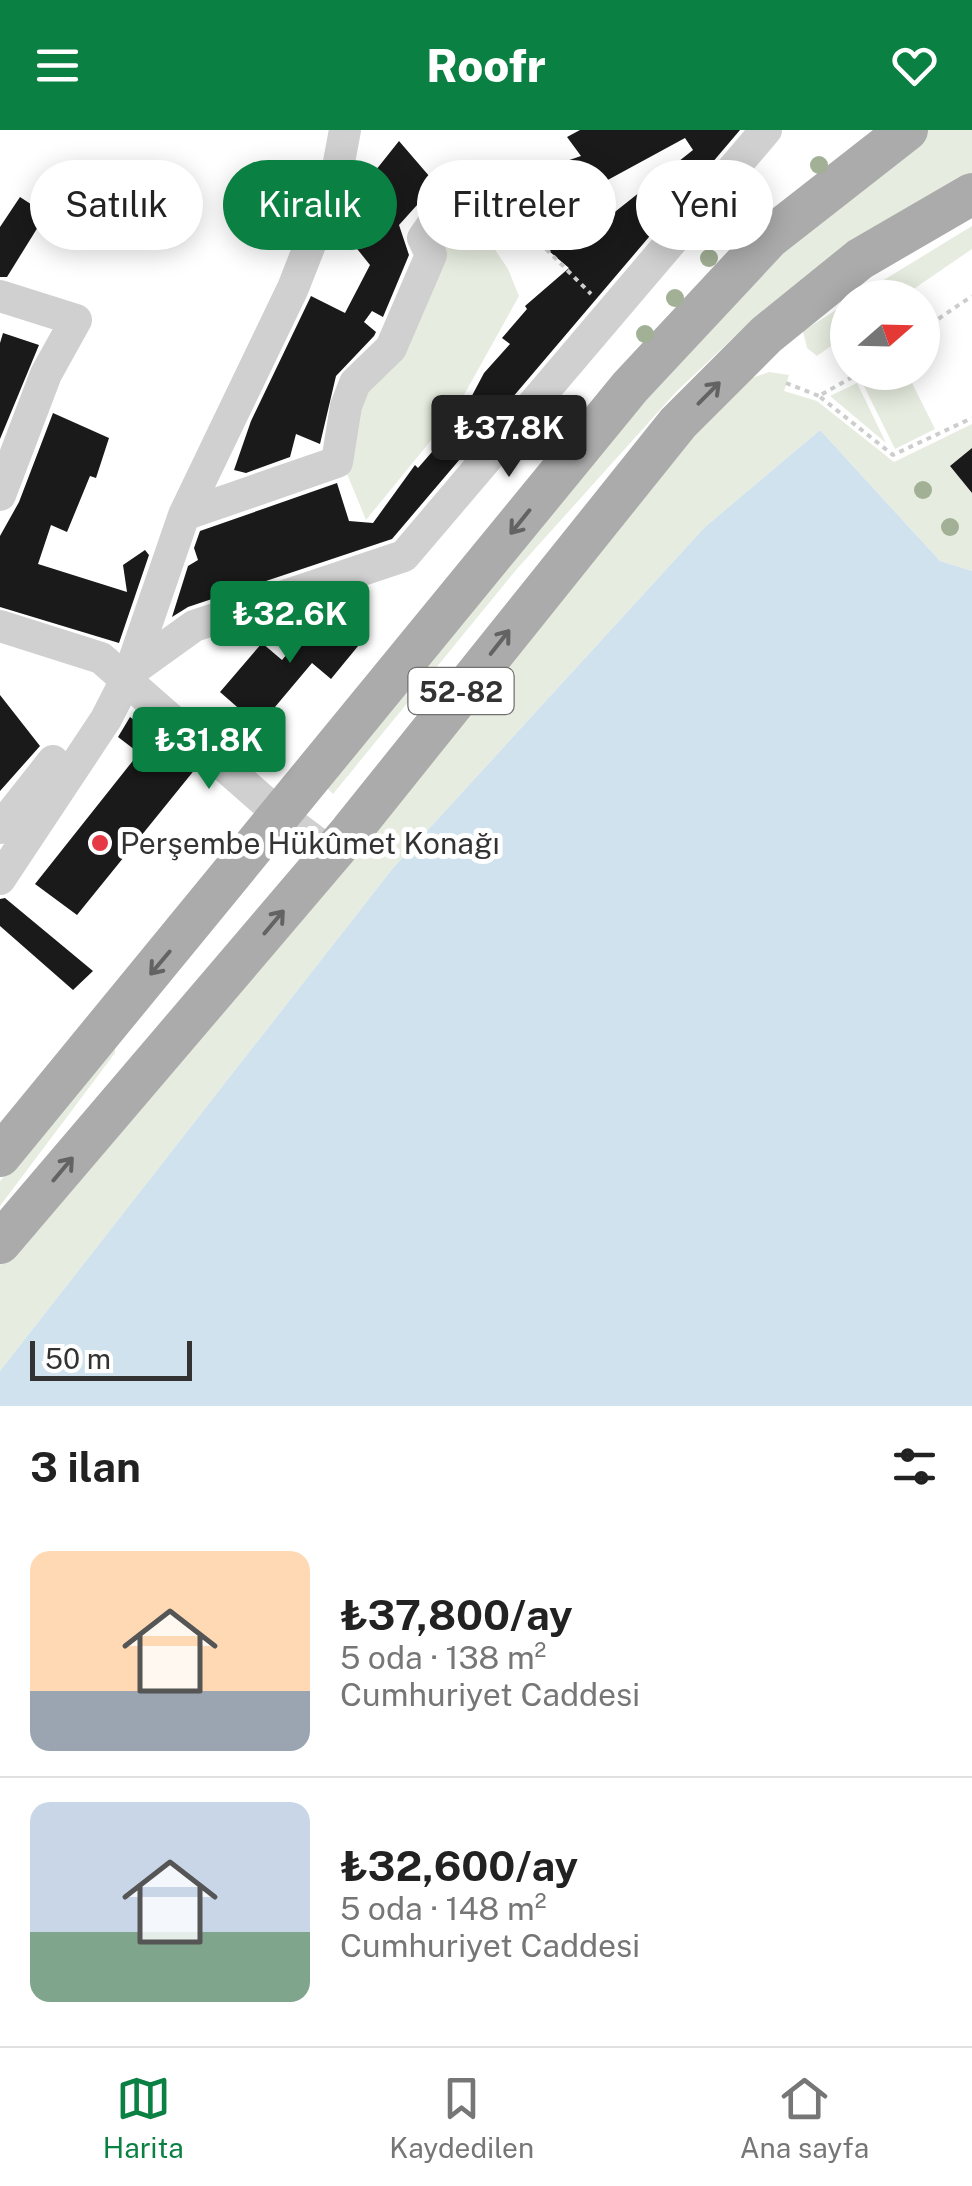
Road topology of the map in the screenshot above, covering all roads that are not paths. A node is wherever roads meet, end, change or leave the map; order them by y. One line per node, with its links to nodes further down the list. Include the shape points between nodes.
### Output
1 (345, 130): 8 (street, via 336,178 293,288)
2 (766, 130): 10 (street, via 404,556 194,626)
3 (907, 130): 11 (main road, 52-82, one-way to 11, via 769,238 630,387)
4 (972, 194): 13 (main road, 52-82, one-way to 4, via 678,424 766,335 860,260)
5 (429, 250): 8 (street, via 391,348 355,383 337,462)
6 (0, 296): 7 (street, via 76,320 46,374)
7 (0, 495)
8 (184, 514): 10 (street)
9 (0, 626): 10 (street, via 101,658)
10 (128, 676): 11 (street); 12 (street); 14 (street)
11 (281, 816): 13 (street); 15 (main road, 52-82, one-way to 15)
12 (0, 828)
13 (332, 854): 16 (main road, 52-82, one-way to 13)
14 (0, 879)
15 (0, 1156)
16 (0, 1243)

